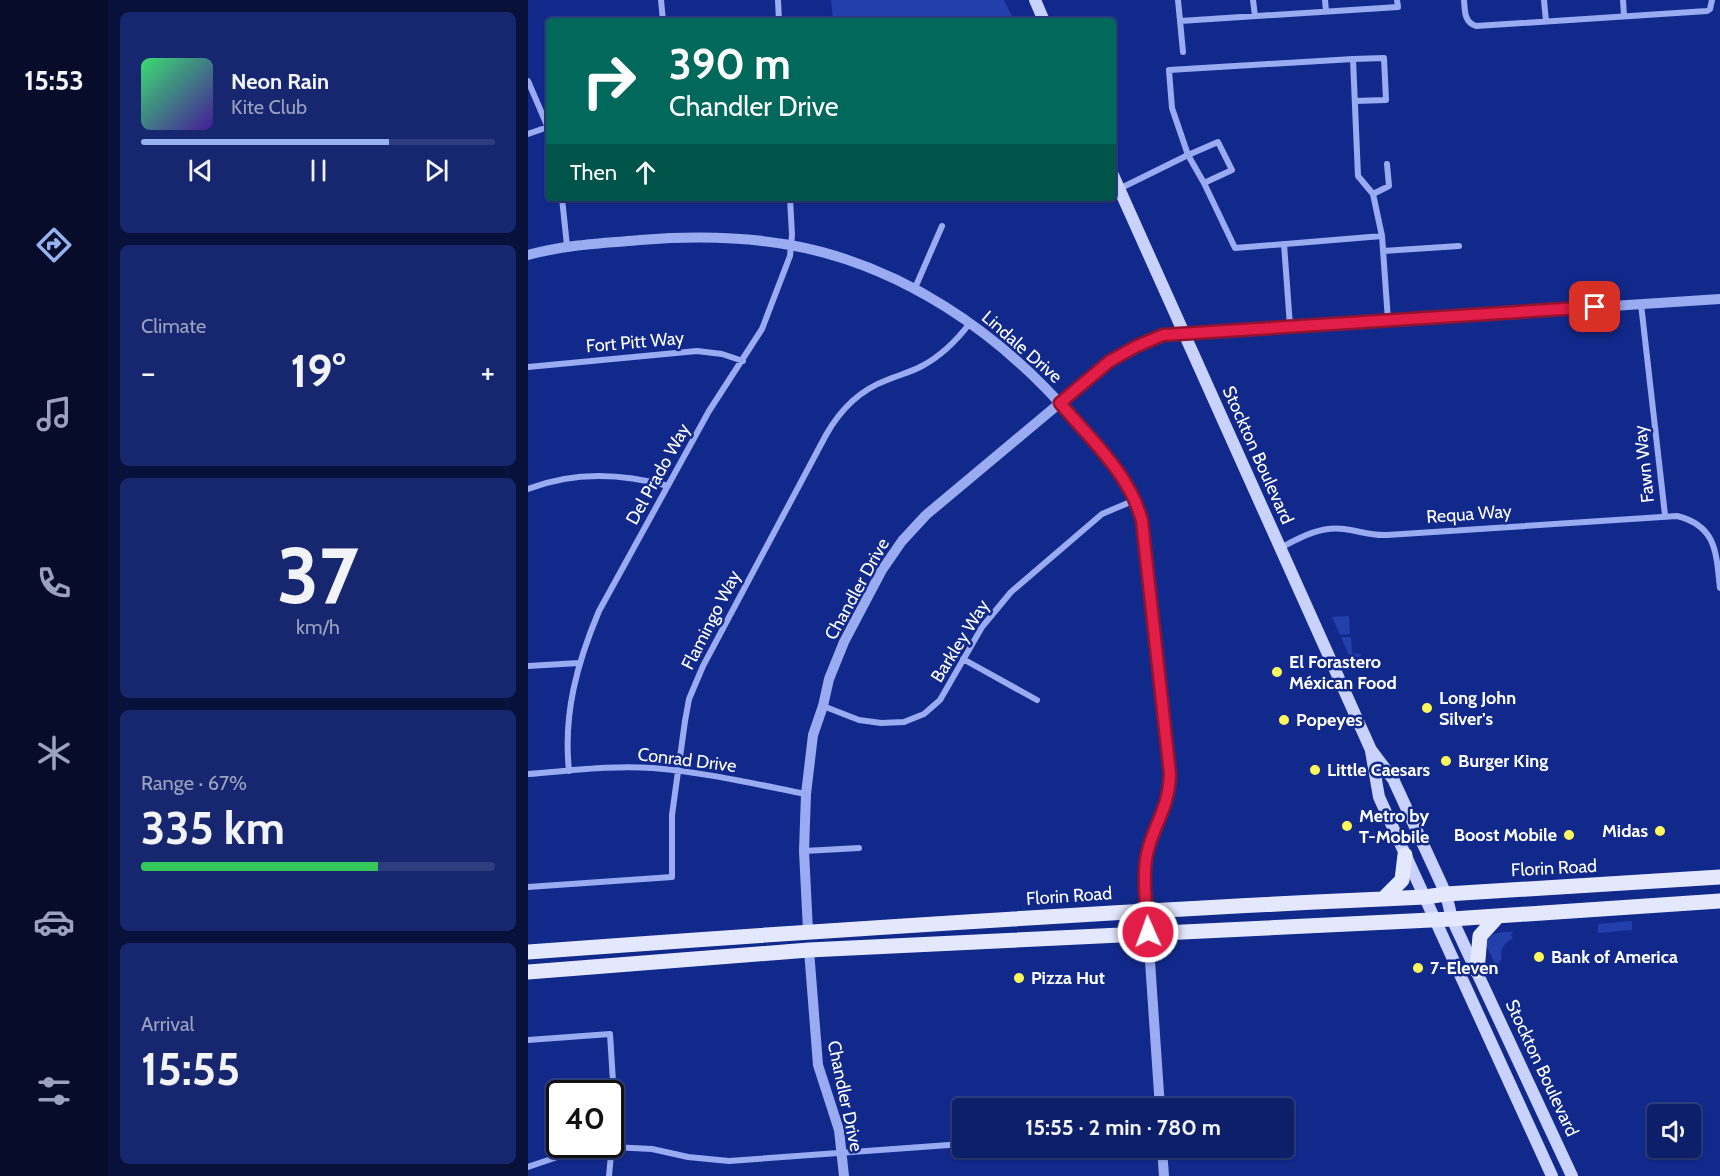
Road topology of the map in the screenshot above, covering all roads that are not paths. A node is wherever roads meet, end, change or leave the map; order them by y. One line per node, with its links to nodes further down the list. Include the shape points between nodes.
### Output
1 (661, 0): 15 (street)
2 (778, 0): 16 (street)
3 (1035, 0): 17 (main road)
4 (1178, 0): 18 (street)
5 (1253, 0): 13 (street)
6 (1325, 0): 12 (street)
7 (1397, 0): 12 (street, via 1398,7)
8 (1464, 0): 19 (street, via 1466,18 1476,26)
9 (1544, 0): 19 (street)
10 (1623, 0): 14 (street)
11 (1712, 0): 14 (street, via 1707,11)
12 (1326, 11): 13 (street)
13 (1255, 16): 18 (street)
14 (1624, 16): 19 (street)
15 (663, 18)
16 (779, 18)
17 (1043, 18)
18 (1180, 21): 20 (street)
19 (1546, 21)
20 (1183, 52)
21 (1353, 59): 23 (street); 23 (street, via 1384,58 1386,100); 27 (street, via 1169,70 1172,108)
22 (528, 81): 24 (street)
23 (1355, 101): 32 (street, via 1358,176)
24 (546, 122)
25 (546, 130): 26 (street)
26 (528, 134)
27 (1188, 155): 30 (street); 30 (street, via 1218,142 1232,170); 31 (street)
28 (1387, 164): 32 (street, via 1389,186)
29 (1116, 182): 31 (main road, Stockton Boulevard)
30 (1204, 183): 37 (street, via 1235,248)
31 (1119, 189): 49 (main road, Stockton Boulevard)
32 (1373, 194): 36 (street)
33 (562, 201): 39 (street)
34 (790, 201): 38 (street, Del Prado Way)
35 (942, 226): 43 (street)
36 (1382, 236): 37 (street); 41 (street)
37 (1284, 244): 48 (street)
38 (792, 245): 39 (street, Lindale Drive, via 691,237); 43 (street, Lindale Drive, via 853,262); 50 (street, Del Prado Way, via 772,306)
39 (567, 246): 42 (street, Lindale Drive)
40 (1459, 246): 41 (street)
41 (1383, 251): 46 (street)
42 (528, 255)
43 (915, 288): 47 (street, Lindale Drive)
44 (1720, 299): 45 (street, Chandler Drive)
45 (1641, 304): 46 (street, Chandler Drive); 56 (street, Fawn Way)
46 (1388, 320): 48 (street, Chandler Drive)
47 (970, 322): 52 (street, Lindale Drive, via 1015,357); 65 (street, Flamingo Way, via 938,356 869,388 832,425 698,677 689,699)
48 (1290, 327): 49 (street, Chandler Drive)
49 (1184, 333): 52 (street, Chandler Drive, via 1163,335 1110,361); 57 (main road, Stockton Boulevard)
50 (743, 361): 51 (street, Fort Pitt Way, via 697,351); 53 (street, Del Prado Way)
51 (528, 367)
52 (1060, 403): 55 (street, Lindale Drive, via 1122,477); 63 (street, Chandler Drive, via 926,515 902,541 844,642)
53 (668, 486): 54 (street, via 603,475 562,479); 60 (street, Del Prado Way, via 599,611)
54 (528, 489)
55 (1135, 500): 59 (street, Barkley Way, via 1101,514 1011,592 982,627); 78 (street, Lindale Drive, via 1142,521 1170,774 1166,807 1147,856)
56 (1665, 516): 57 (street, Requa Way, via 1387,535 1326,529); 58 (street, Fawn Way, via 1687,518 1705,530 1715,548)
57 (1280, 548): 64 (main road, Stockton Boulevard)
58 (1720, 588)
59 (963, 659): 62 (street); 63 (street, Barkley Way, via 940,700 914,719 870,722)
60 (579, 663): 61 (street); 66 (street, Del Prado Way, via 569,712)
61 (528, 666)
62 (1037, 700)
63 (823, 706): 68 (street, Chandler Drive, via 813,735)
64 (1371, 750): 71 (main road, Stockton Boulevard, via 1378,797); 74 (main road, Stockton Boulevard, via 1393,779)
65 (678, 770): 66 (street, Conrad Drive); 68 (street, Conrad Drive); 73 (street, Flamingo Way, via 672,815 672,877)
66 (569, 771): 67 (street, Conrad Drive)
67 (528, 774)
68 (806, 794): 70 (street, Chandler Drive)
69 (859, 848): 70 (street)
70 (804, 851): 83 (street, Chandler Drive)
71 (1405, 855): 75 (main road, Stockton Boulevard); 76 (main road, via 1402,880)
72 (1720, 877): 74 (main road, Florin Road)
73 (528, 887)
74 (1446, 894): 75 (main road, Florin Road); 80 (main road, Stockton Boulevard)
75 (1425, 897): 76 (main road, Florin Road); 81 (main road, Stockton Boulevard)
76 (1383, 899): 78 (main road, Florin Road)
77 (1720, 901): 79 (main road)
78 (1147, 911): 82 (main road, Florin Road); 84 (street, Lindale Drive)
79 (1498, 916): 80 (main road); 88 (main road, via 1480,936)
80 (1452, 919): 81 (main road); 88 (main road, Stockton Boulevard)
81 (1435, 920): 84 (main road); 103 (main road, Stockton Boulevard)
82 (834, 930): 83 (main road, Florin Road); 85 (main road)
83 (808, 931): 86 (main road, Florin Road); 87 (main road)
84 (1148, 932): 85 (main road); 92 (street, Lindale Drive)
85 (809, 951): 87 (main road); 95 (street, Chandler Drive, via 818,1065 839,1130)
86 (528, 952)
87 (783, 952): 89 (main road)
88 (1477, 971): 104 (main road, Stockton Boulevard)
89 (528, 972)
90 (528, 1040): 91 (street, via 610,1034)
91 (613, 1080)
92 (1159, 1098)
93 (952, 1145): 95 (street)
94 (624, 1148): 95 (street, via 729,1161)
95 (842, 1153): 101 (street, Chandler Drive)
96 (554, 1158): 99 (street)
97 (611, 1158): 100 (street)
98 (1163, 1158): 102 (street)
99 (528, 1167)
100 (609, 1176)
101 (844, 1176)
102 (1164, 1176)
103 (1552, 1176)
104 (1572, 1176)

